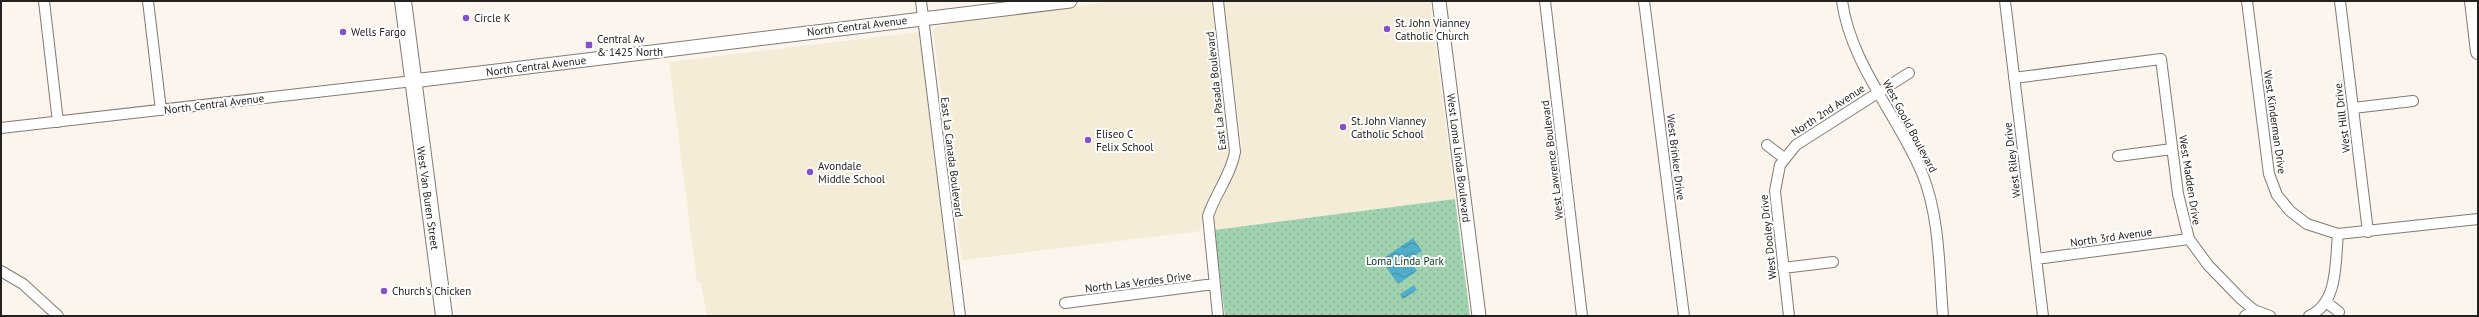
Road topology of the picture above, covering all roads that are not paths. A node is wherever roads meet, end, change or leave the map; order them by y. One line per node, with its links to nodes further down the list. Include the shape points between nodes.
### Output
1 (44, 1): 24 (street)
2 (148, 1): 23 (street)
3 (403, 1): 19 (main road, West Van Buren Street)
4 (921, 1): 15 (street, East La Canada Boulevard)
5 (1070, 1): 15 (street, North Central Avenue)
6 (1218, 1): 38 (street, East La Pasada Boulevard, via 1236,152 1233,165 1208,216)
7 (1439, 1): 47 (street, West Loma Linda Boulevard)
8 (1545, 1): 48 (street, West Lawrence Boulevard)
9 (1644, 1): 49 (street, West Brinker Drive)
10 (1842, 1): 20 (street, West Goold Boulevard, via 1851,42)
11 (2004, 1): 18 (street, West Riley Drive)
12 (2247, 1): 32 (street, West Kinderman Drive, via 2268,165 2273,185 2283,204 2298,218 2319,229)
13 (2340, 1): 22 (street, West Hill Drive)
14 (2472, 1): 16 (main road)
15 (923, 18): 19 (street, North Central Avenue); 45 (street, East La Canada Boulevard)
16 (2478, 52)
17 (1909, 73): 20 (street, North 2nd Avenue)
18 (2014, 78): 27 (street, West Madden Drive, via 2161,59); 34 (street, West Riley Drive)
19 (413, 81): 23 (street, North Central Avenue); 44 (main road, West Van Buren Street)
20 (1878, 92): 29 (street, North 2nd Avenue, via 1796,145); 51 (street, West Goold Boulevard, via 1916,160 1930,196)
21 (2413, 101): 22 (street)
22 (2353, 108): 31 (street, West Hill Drive)
23 (161, 110): 24 (street, North Central Avenue)
24 (58, 122): 25 (street, North Central Avenue)
25 (1, 128)
26 (1767, 145): 29 (street)
27 (2172, 149): 28 (street); 33 (street, West Madden Drive, via 2181,210)
28 (2118, 156)
29 (1784, 158): 36 (street, West Dooley Drive, via 1778,171 1775,191)
30 (2478, 219): 31 (street)
31 (2368, 232): 32 (street)
32 (2338, 234): 39 (street, via 2333,286)
33 (2189, 239): 34 (street, North 3rd Avenue); 41 (street, West Madden Drive, via 2219,277)
34 (2036, 259): 52 (street, West Riley Drive)
35 (1833, 262): 36 (street)
36 (1783, 268): 50 (street, West Dooley Drive)
37 (1, 271): 43 (street, via 23,284)
38 (1214, 284): 40 (street, North Las Verdes Drive); 46 (street, East La Pasada Boulevard)
39 (2326, 302): 42 (street); 55 (street)
40 (1065, 303)
41 (2254, 310): 53 (street); 54 (street, West Madden Drive)
42 (2339, 312)
43 (58, 316)
44 (444, 316)
45 (960, 316)
46 (1218, 316)
47 (1479, 316)
48 (1582, 316)
49 (1684, 316)
50 (1789, 316)
51 (1944, 316)
52 (2043, 316)
53 (2245, 316)
54 (2270, 316)
55 (2310, 316)

